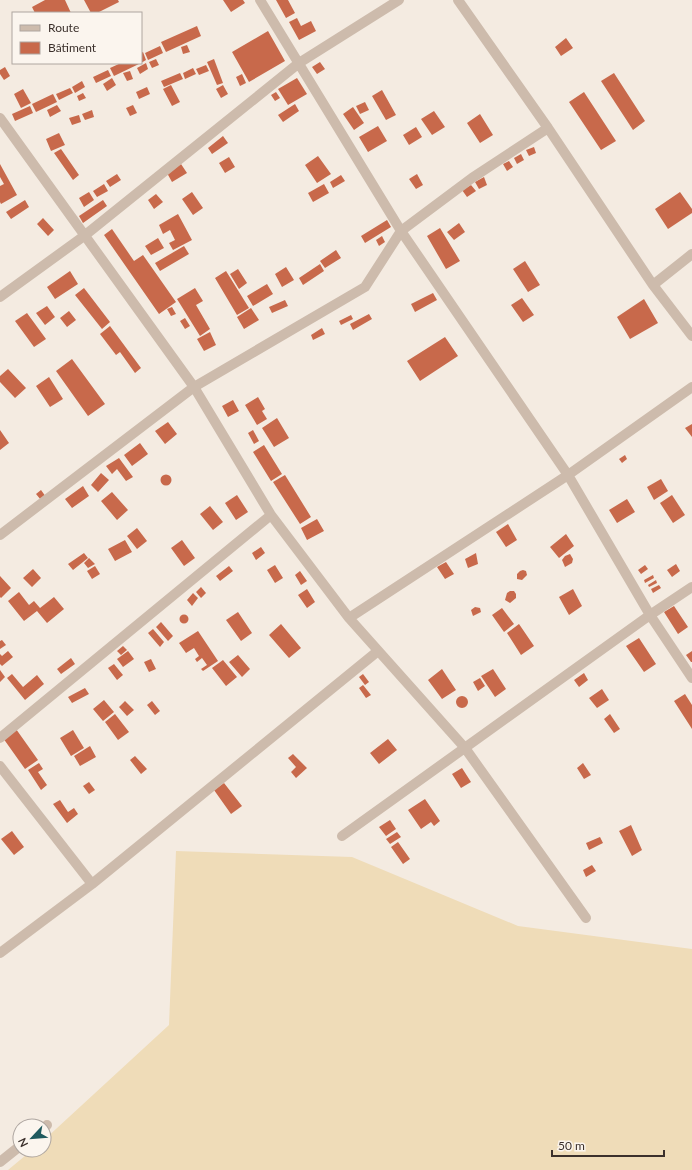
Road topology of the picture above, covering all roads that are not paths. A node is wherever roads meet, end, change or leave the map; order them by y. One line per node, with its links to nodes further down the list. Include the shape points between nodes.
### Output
1 (260, 0): 4 (street)
2 (399, 0): 4 (street)
3 (458, 0): 6 (street)
4 (299, 63): 7 (street); 8 (street)
5 (0, 118): 8 (street)
6 (548, 128): 7 (street, via 472,178); 10 (street)
7 (401, 231): 13 (street, via 365,287); 15 (street)
8 (84, 236): 11 (street); 13 (street)
9 (692, 254): 10 (street)
10 (653, 285): 12 (street)
11 (0, 297)
12 (692, 336)
13 (194, 387): 16 (street); 17 (street)
14 (692, 387): 15 (street)
15 (568, 475): 19 (street); 20 (street)
16 (270, 515): 20 (street); 23 (street)
17 (0, 536)
18 (692, 587): 19 (street)
19 (650, 615): 22 (street); 24 (street)
20 (350, 618): 21 (street)
21 (378, 651): 24 (street); 27 (street)
22 (692, 678)
23 (0, 738)
24 (465, 748): 26 (street); 28 (street)
25 (0, 766): 27 (street)
26 (342, 836)
27 (92, 884): 29 (street)
28 (586, 918)
29 (0, 953)
30 (12, 1152): 31 (street)
31 (0, 1162)

